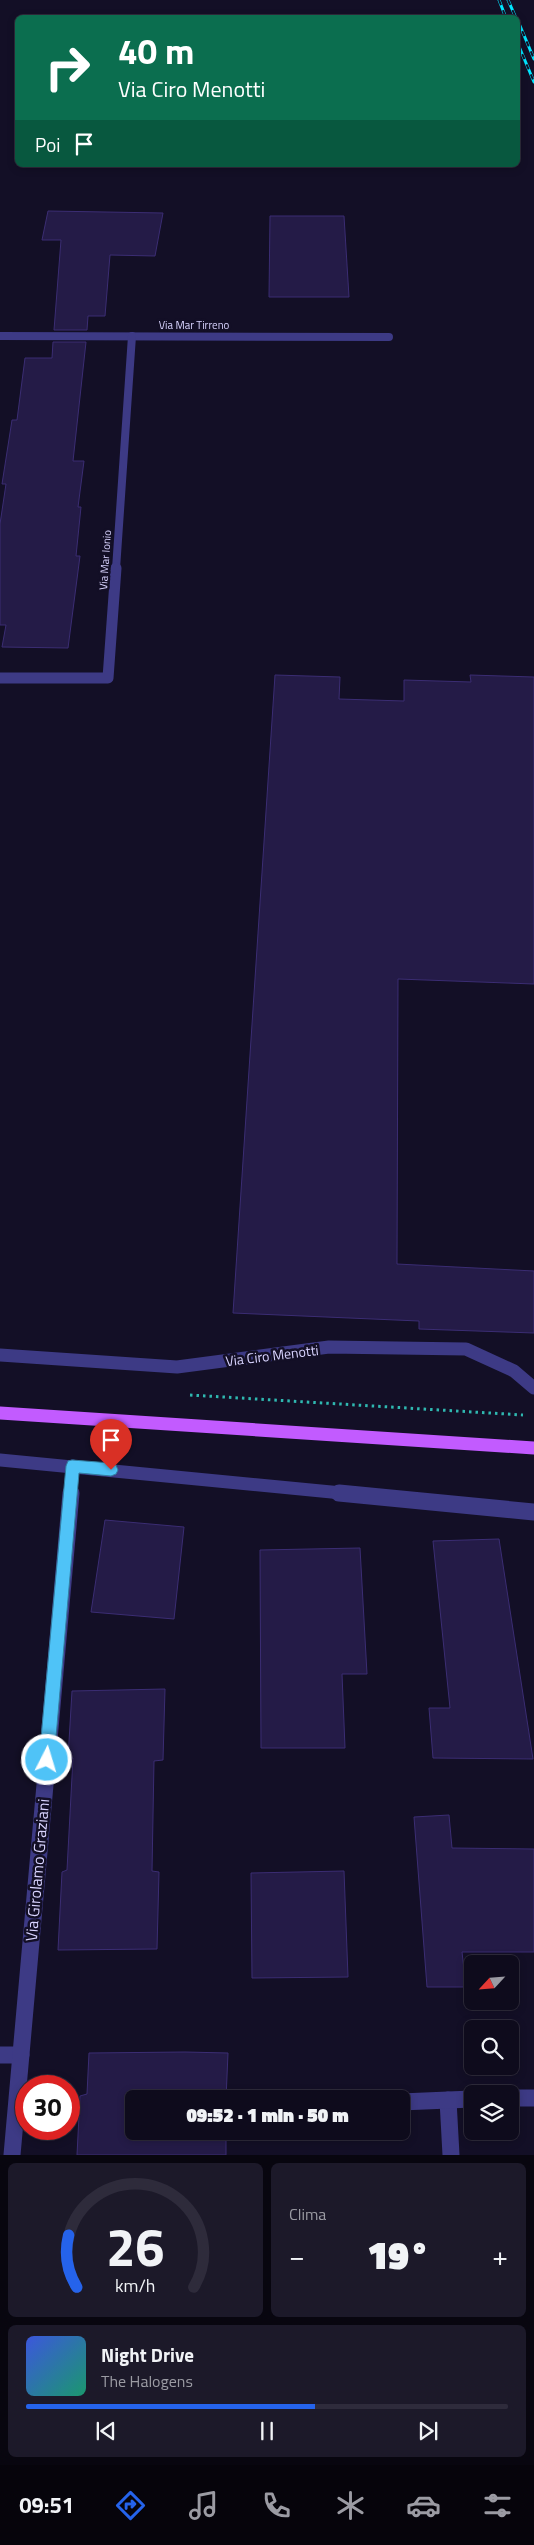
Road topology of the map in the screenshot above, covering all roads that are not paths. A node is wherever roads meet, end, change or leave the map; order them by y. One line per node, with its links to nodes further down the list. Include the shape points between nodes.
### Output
1 (0, 336): 2 (street, Via Mar Tirreno)
2 (132, 336): 3 (street, Via Mar Tirreno); 4 (street, Via Mar Ionio, via 108,678)
3 (389, 337)
4 (0, 678)
5 (0, 1355): 6 (street, Via Ciro Menotti, via 177,1367 329,1347 466,1350 514,1371)
6 (534, 1388)
7 (0, 1413): 8 (main road)
8 (534, 1448)
9 (0, 1460): 10 (street)
10 (72, 1466): 11 (street); 13 (street, Via Girolamo Graziani)
11 (534, 1512)
12 (0, 2055): 13 (street)
13 (21, 2055): 19 (street, Via Girolamo Graziani)
14 (519, 2098): 15 (street)
15 (534, 2098)
16 (464, 2099): 17 (street)
17 (448, 2100): 18 (street); 20 (street)
18 (410, 2102)
19 (12, 2155)
20 (451, 2155)

